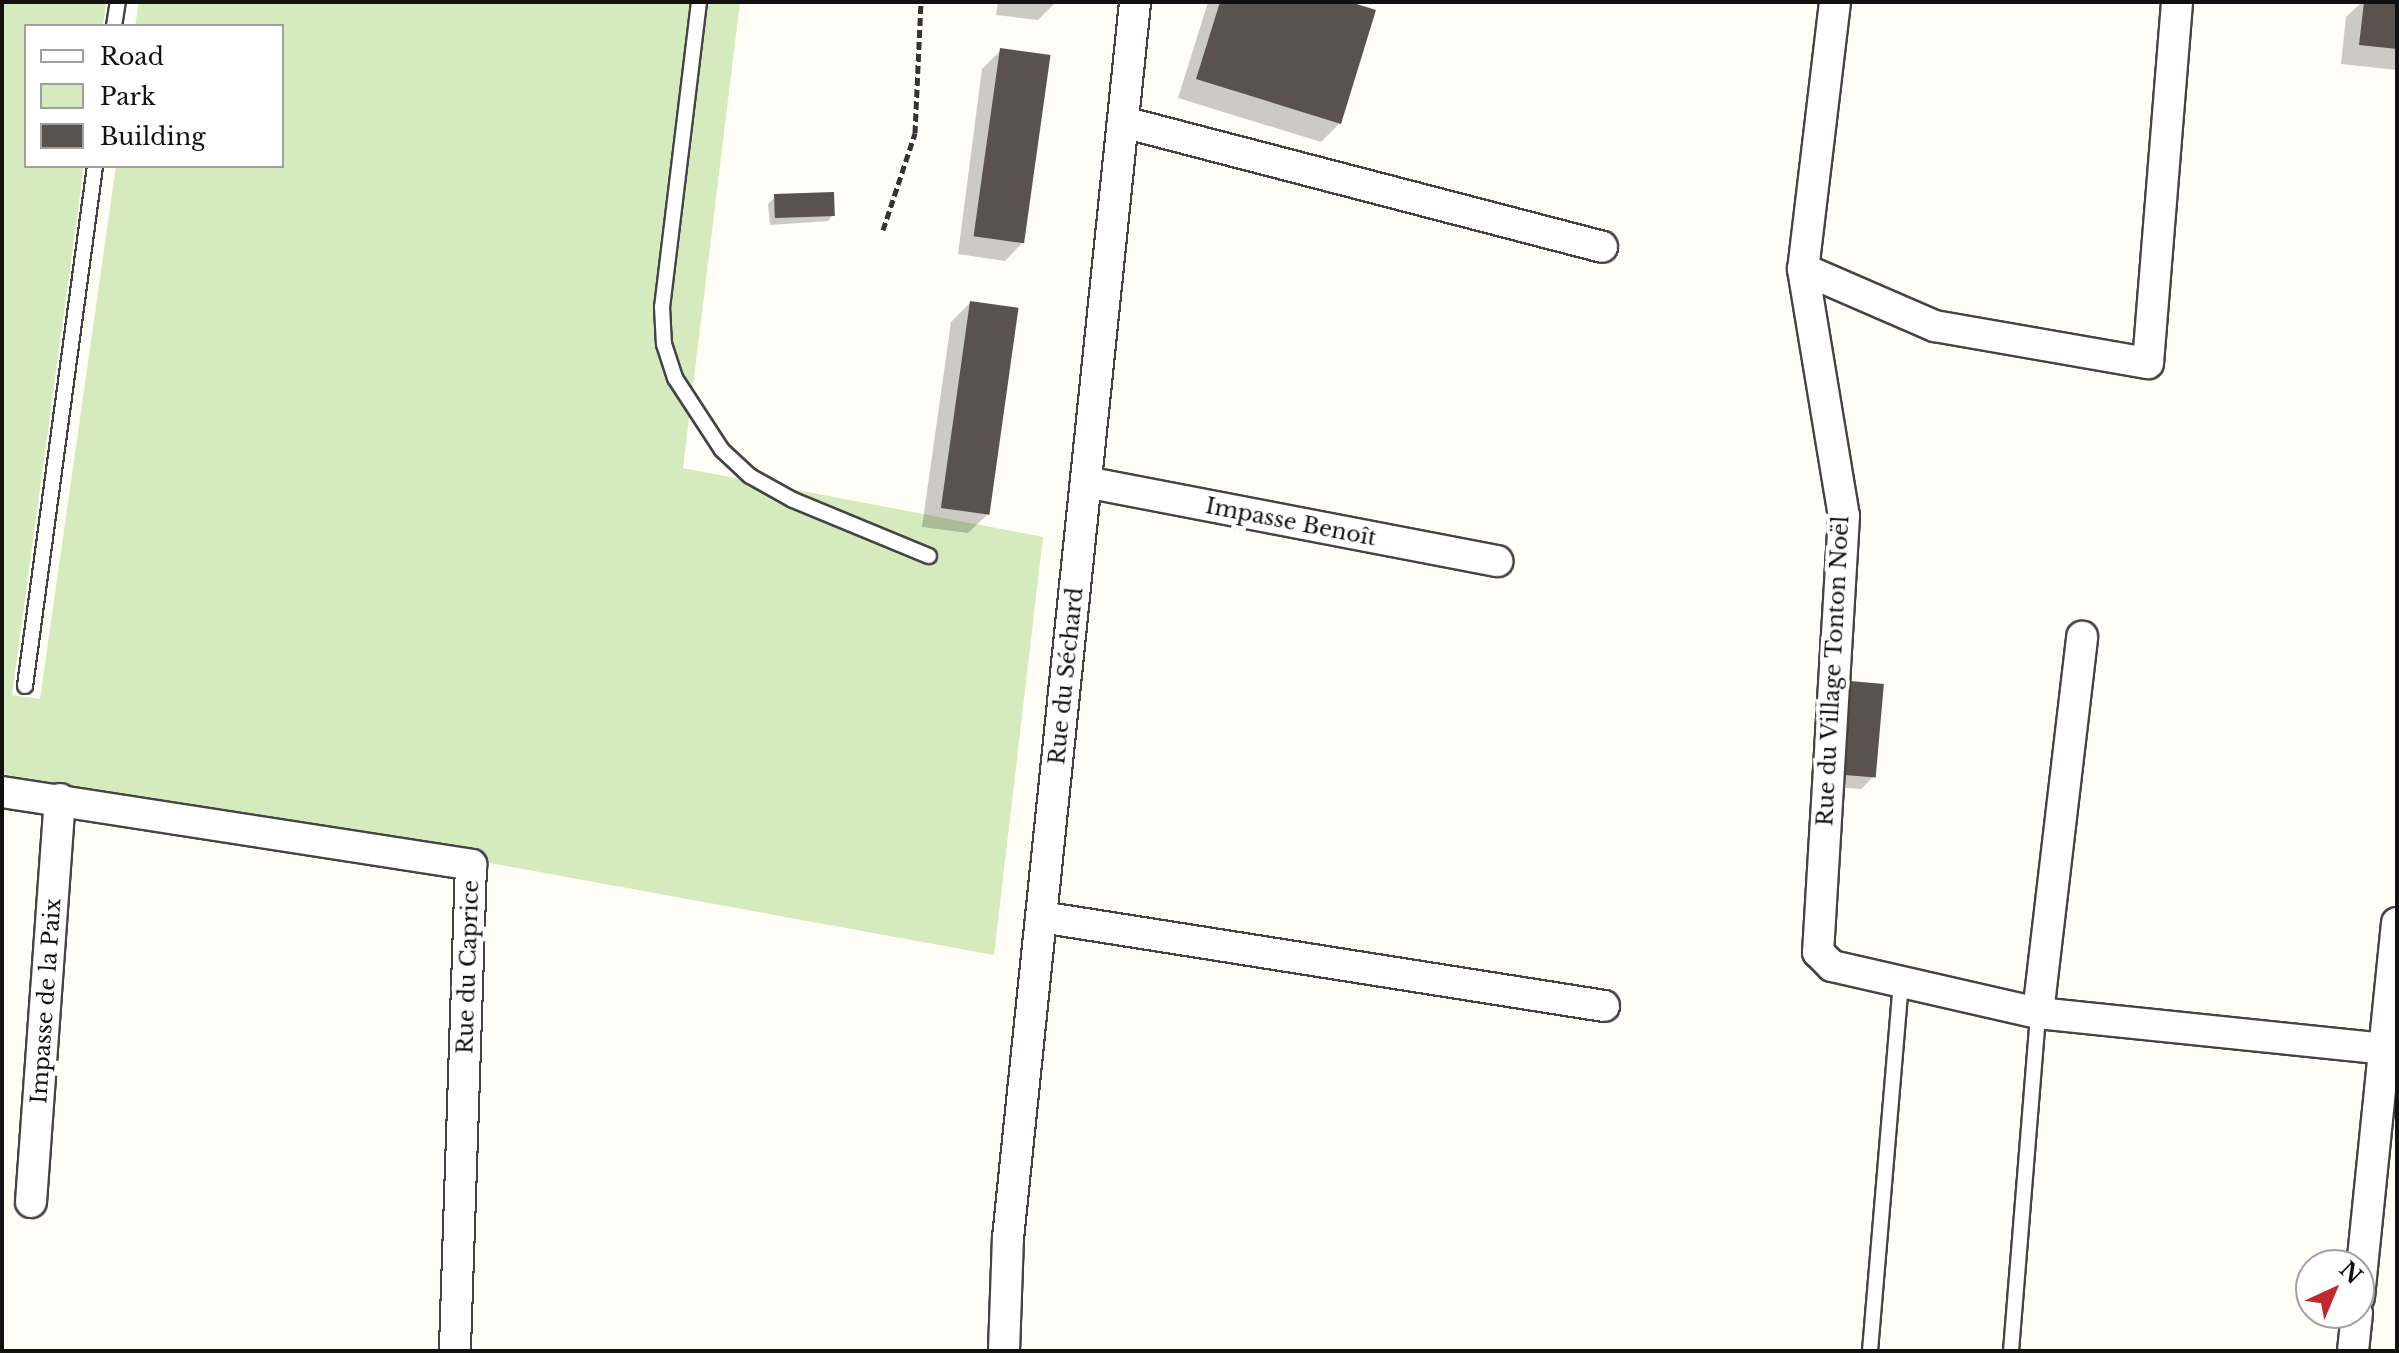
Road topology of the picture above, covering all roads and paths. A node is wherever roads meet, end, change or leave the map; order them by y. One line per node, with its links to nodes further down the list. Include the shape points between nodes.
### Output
1 (118, 2): 7 (lane)
2 (699, 2): 14 (lane, via 662,307 664,344 675,378 722,450 750,476 793,500)
3 (921, 2): 10 (path, via 915,133)
4 (1135, 2): 8 (street, Rue du Séchard)
5 (1835, 2): 12 (street, Rue du Village Tonton Noël)
6 (2177, 2): 12 (street, via 2148,363 1935,326)
7 (114, 24)
8 (1123, 122): 11 (street); 13 (street, Rue du Séchard)
9 (95, 168): 17 (lane)
10 (883, 230)
11 (1602, 247)
12 (1803, 269): 22 (street, Rue du Village Tonton Noël, via 1844,516 1818,952 1823,959)
13 (1086, 482): 15 (street, Impasse Benoît); 20 (street, Rue du Séchard)
14 (929, 556)
15 (1497, 561)
16 (2082, 637): 24 (street)
17 (25, 686)
18 (2, 792): 19 (street, Rue du Caprice)
19 (60, 799): 26 (street, Impasse de la Paix); 29 (street, Rue du Caprice, via 471,865)
20 (1041, 917): 23 (street); 30 (street, Rue du Séchard, via 1008,1238)
21 (2397, 923): 25 (street)
22 (1901, 982): 24 (street); 31 (lane)
23 (1604, 1006)
24 (2038, 1013): 25 (street); 32 (lane)
25 (2384, 1049): 27 (street)
26 (31, 1202)
27 (2364, 1249)
28 (2355, 1329): 33 (street)
29 (455, 1351)
30 (1004, 1351)
31 (1870, 1351)
32 (2011, 1351)
33 (2353, 1351)

